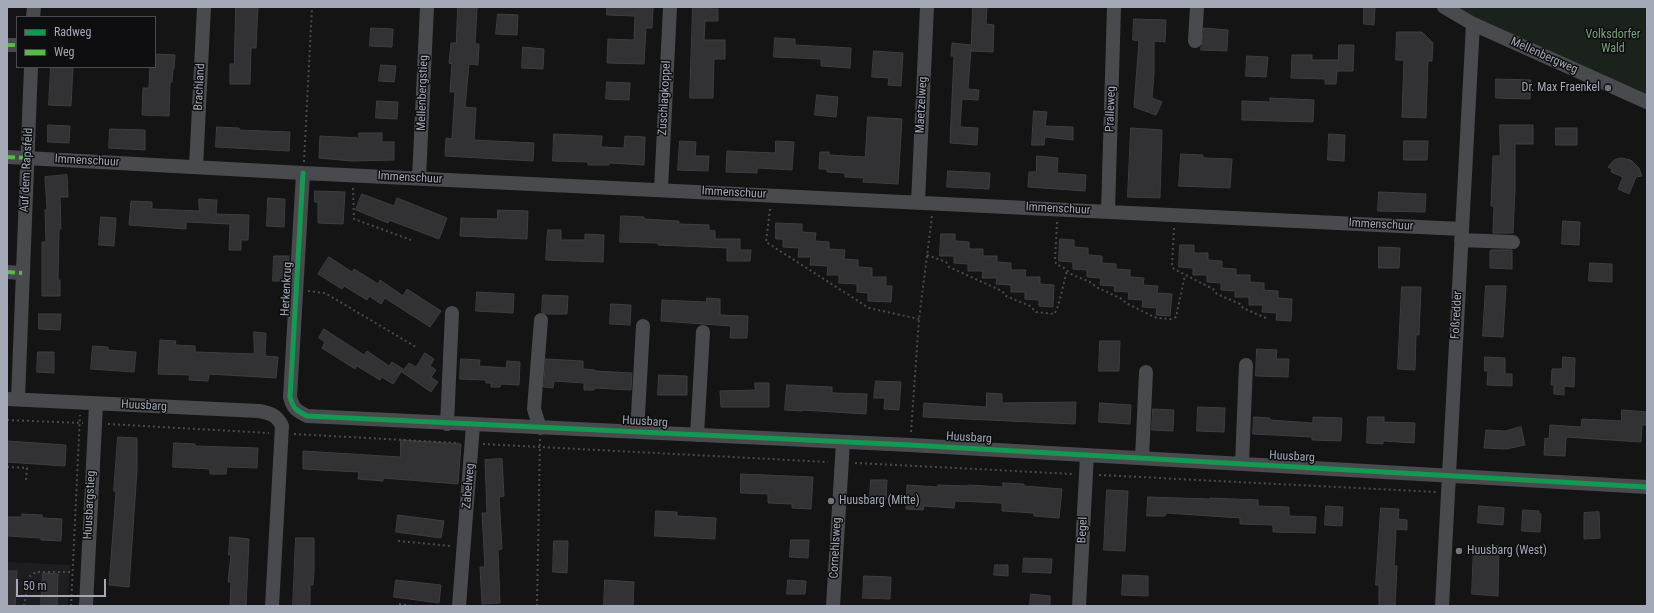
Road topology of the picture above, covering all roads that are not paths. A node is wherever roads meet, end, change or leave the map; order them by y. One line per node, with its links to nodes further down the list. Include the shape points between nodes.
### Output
1 (204, 7): 14 (street, Brachland)
2 (427, 7): 16 (street, Mellenbergstieg)
3 (670, 7): 17 (street, Zuschlagkoppel)
4 (927, 7): 18 (street, Maetzelweg)
5 (1114, 7): 19 (street, Pralleweg)
6 (1197, 7): 9 (street)
7 (1444, 7): 8 (street, Mellenbergweg)
8 (1473, 24): 11 (street, Mellenbergweg); 20 (street, Foßredder)
9 (1195, 41)
10 (32, 68): 13 (street, Auf dem Rapsfeld)
11 (1647, 102)
12 (7, 156): 13 (street, Immenschuur)
13 (28, 158): 14 (street, Immenschuur); 23 (street, Auf dem Rapsfeld)
14 (196, 167): 15 (street, Immenschuur)
15 (304, 173): 16 (street, Immenschuur); 32 (street, Herkenkrug, via 290,397)
16 (419, 178): 17 (street, Immenschuur)
17 (661, 190): 18 (street, Immenschuur)
18 (918, 202): 19 (street, Immenschuur)
19 (1108, 211): 20 (street, Immenschuur)
20 (1461, 234): 21 (street, Immenschuur); 42 (street, Foßredder)
21 (1513, 242)
22 (7, 272): 23 (street)
23 (22, 273): 30 (street, Auf dem Rapsfeld)
24 (452, 313): 33 (street)
25 (541, 320): 35 (street, via 534,409)
26 (647, 326): 36 (street)
27 (703, 332): 37 (street)
28 (1246, 365): 41 (street)
29 (1146, 372): 40 (street)
30 (12, 399): 31 (street, Huusbarg)
31 (96, 404): 44 (street, Huusbargstieg); 45 (street, Huusbarg, via 259,411 271,413 279,419 282,426)
32 (292, 406): 33 (street, Huusbarg, via 296,411 308,416)
33 (447, 424): 34 (street, Huusbarg)
34 (473, 425): 35 (street, Huusbarg); 46 (street, Zabelweg)
35 (540, 428): 36 (street, Huusbarg)
36 (642, 432): 37 (street, Huusbarg)
37 (697, 435): 38 (street, Huusbarg)
38 (843, 442): 39 (street, Huusbarg); 47 (street, Cornehlsweg)
39 (1087, 455): 40 (street, Huusbarg); 48 (street, Begel)
40 (1142, 458): 41 (street, Huusbarg)
41 (1242, 464): 42 (street, Huusbarg)
42 (1450, 476): 43 (street, Huusbarg); 49 (street, Foßredder)
43 (1647, 487)
44 (86, 606)
45 (272, 606)
46 (459, 606)
47 (834, 606)
48 (1079, 606)
49 (1442, 606)

